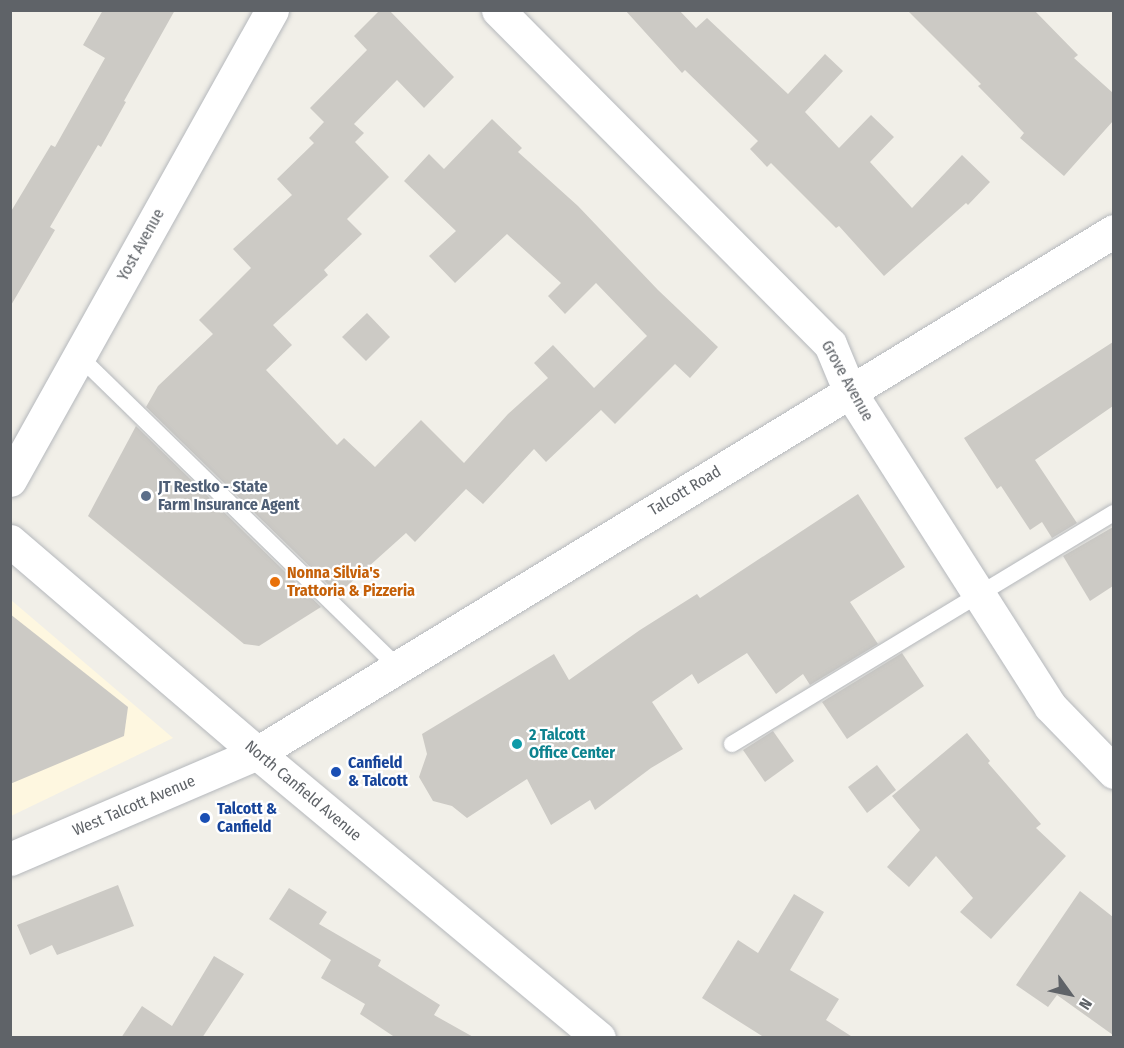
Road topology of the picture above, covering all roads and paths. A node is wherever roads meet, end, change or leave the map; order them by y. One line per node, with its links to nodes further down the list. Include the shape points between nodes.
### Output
1 (273, 10): 4 (street, Yost Avenue)
2 (498, 10): 5 (street, Grove Avenue, via 830,344)
3 (1113, 231): 5 (street, Talcott Road)
4 (80, 356): 6 (street, Yost Avenue); 10 (lane)
5 (850, 392): 9 (street, Grove Avenue); 10 (street, Talcott Road)
6 (10, 480)
7 (1113, 513): 9 (lane)
8 (10, 541): 12 (street, North Canfield Avenue)
9 (980, 596): 11 (lane); 13 (street, Grove Avenue, via 1050,706)
10 (396, 665): 12 (street, Talcott Road)
11 (732, 744)
12 (256, 753): 14 (street, West Talcott Avenue); 15 (street, North Canfield Avenue)
13 (1113, 772)
14 (10, 859)
15 (599, 1038)

